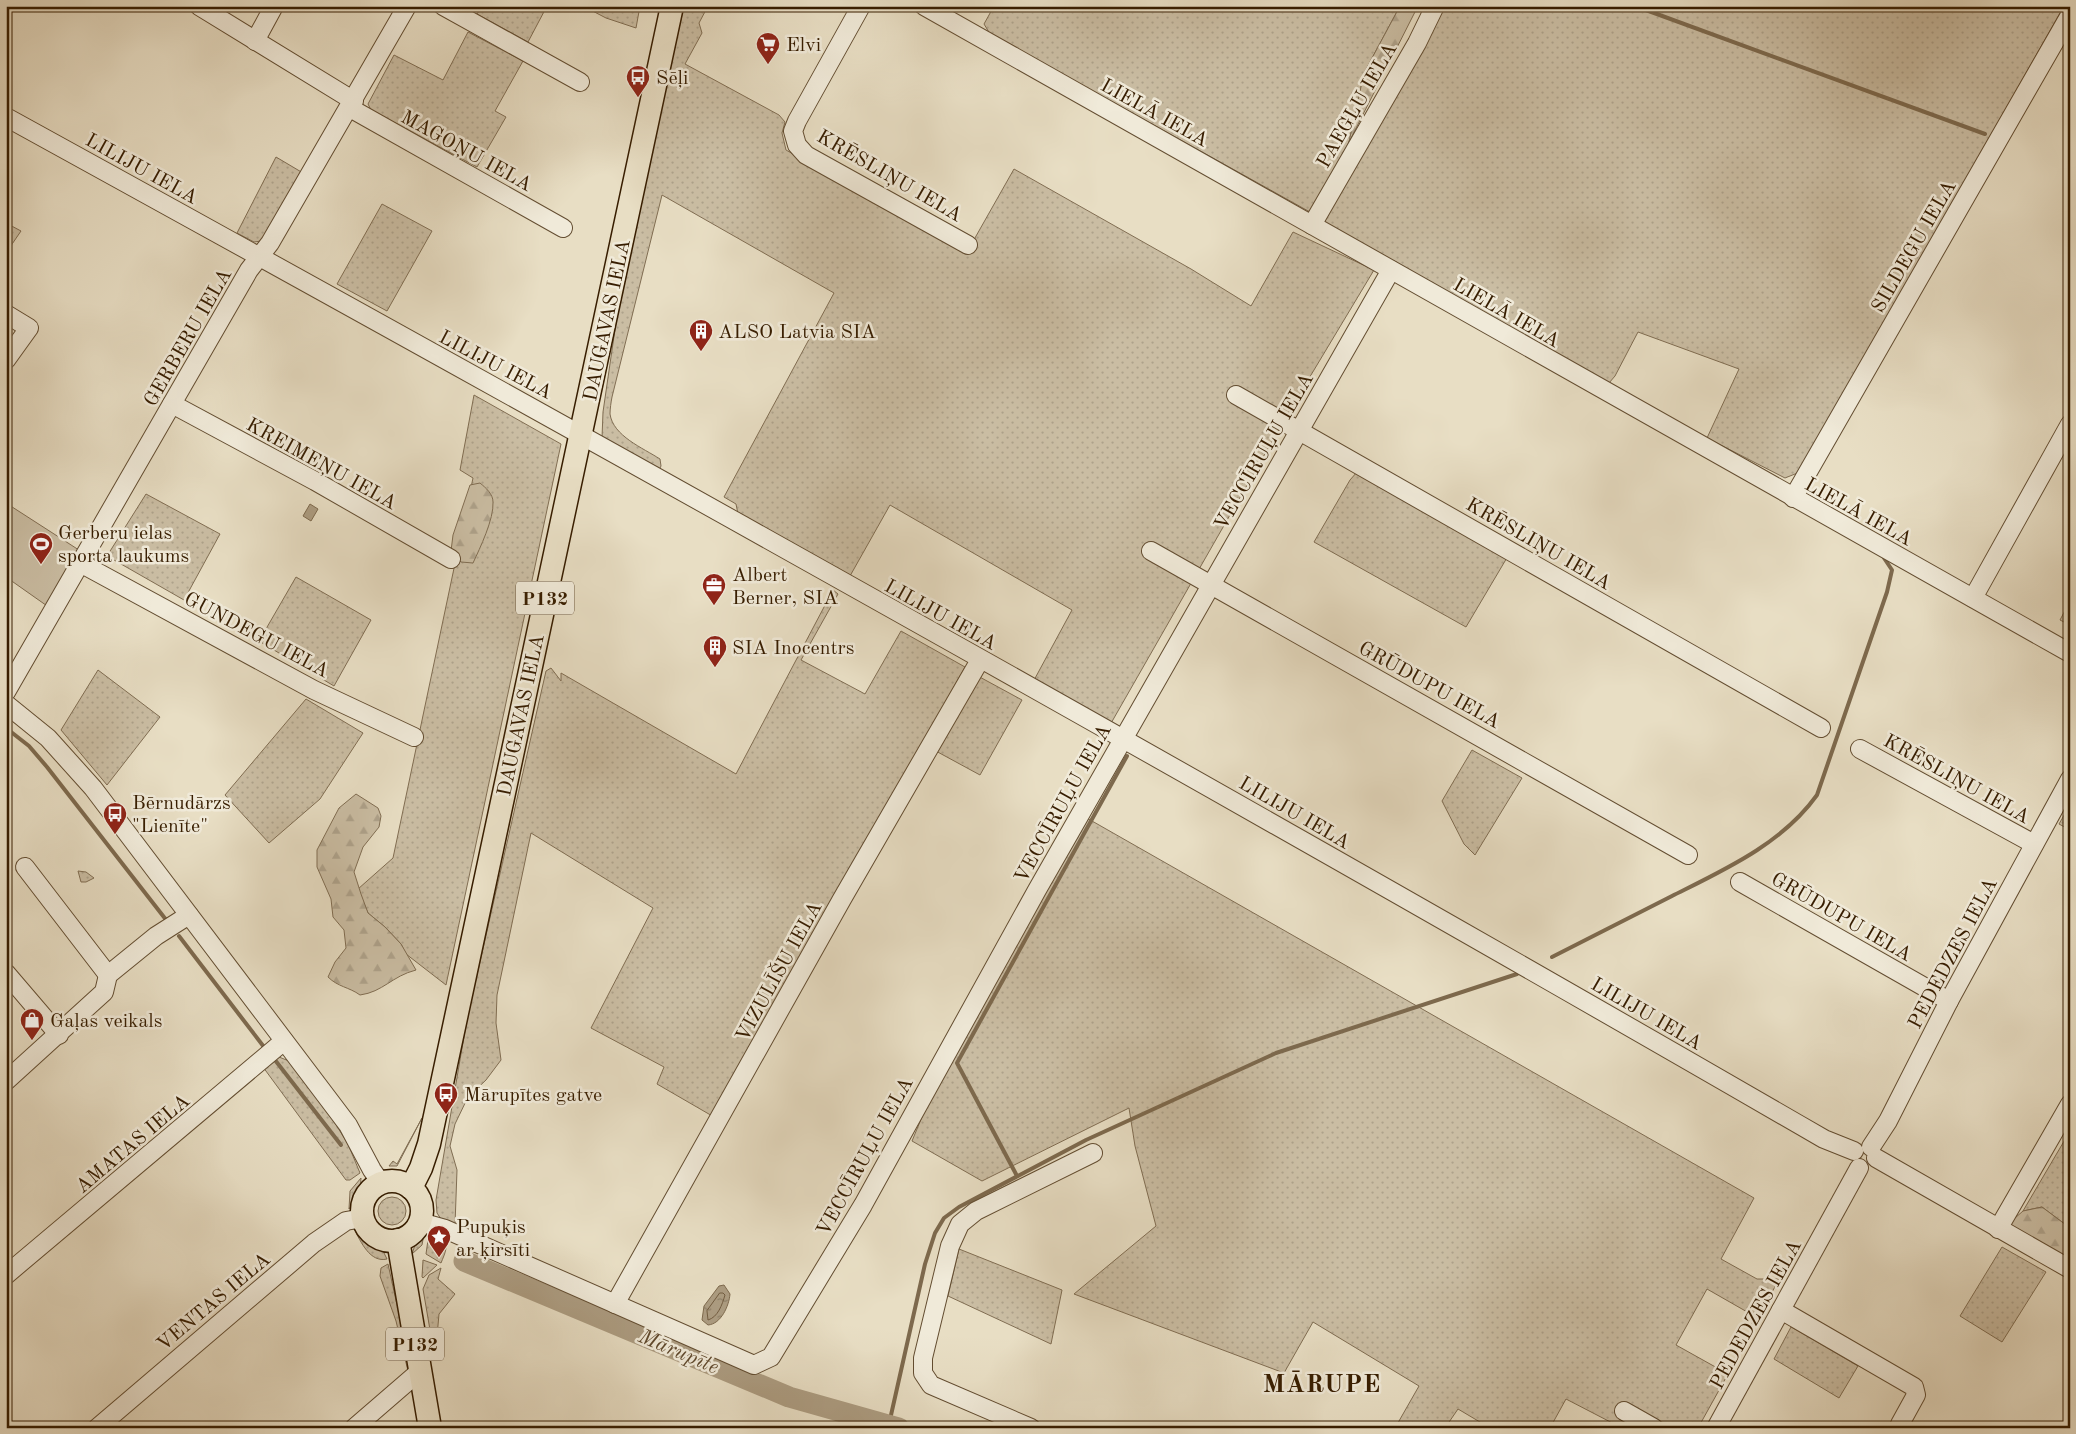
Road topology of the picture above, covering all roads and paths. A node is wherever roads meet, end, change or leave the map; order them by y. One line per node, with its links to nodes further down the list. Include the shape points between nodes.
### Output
1 (274, 6): 10 (street)
2 (407, 6): 12 (street, GERBERU IELA)
3 (443, 6): 11 (street)
4 (672, 6): 25 (main road, DAUGAVAS IELA / P132)
5 (861, 6): 16 (street, KRĒSLIŅU IELA, via 797,121 793,131 797,145 806,155)
6 (924, 6): 14 (street, LIELĀ IELA)
7 (1435, 6): 14 (street, PAEGĻU IELA, via 1417,43)
8 (202, 7): 10 (street, MAGOŅU IELA)
9 (2070, 15): 26 (street, SILDEGU IELA)
10 (255, 41): 12 (street, MAGOŅU IELA)
11 (580, 82)
12 (352, 104): 15 (street, MAGOŅU IELA); 17 (street, GERBERU IELA)
13 (6, 117): 17 (street, LILIJU IELA)
14 (1312, 224): 18 (street, LIELĀ IELA)
15 (563, 228)
16 (968, 245)
17 (259, 257): 22 (street, GERBERU IELA); 25 (street, LILIJU IELA)
18 (1391, 270): 24 (street, VECCĪRUĻU IELA); 26 (street, LIELĀ IELA)
19 (6, 314): 20 (street, via 29,328)
20 (6, 360)
21 (1236, 395): 24 (street, KRĒSLIŅU IELA)
22 (172, 404): 28 (street, KREIMEŅU IELA); 29 (street, GERBERU IELA)
23 (2070, 424): 31 (street)
24 (1299, 432): 30 (street, VECCĪRUĻU IELA); 36 (street, KRĒSLIŅU IELA)
25 (581, 434): 33 (street, LILIJU IELA); 58 (main road, DAUGAVAS IELA / P132, via 429,1144)
26 (1793, 498): 31 (street, LIELĀ IELA)
27 (1151, 552): 30 (street, GRŪDUPU IELA)
28 (450, 559)
29 (82, 564): 34 (street, GERBERU IELA); 37 (street, GUNDEGU IELA, via 314,690)
30 (1211, 585): 38 (street, VECCĪRUĻU IELA); 42 (street, GRŪDUPU IELA)
31 (1973, 598): 32 (street, LIELĀ IELA)
32 (2070, 653)
33 (980, 660): 38 (street, LILIJU IELA); 65 (street, VIZULĪŠU IELA)
34 (6, 692)
35 (6, 704): 45 (street, via 68,758)
36 (1821, 728)
37 (414, 737)
38 (1122, 740): 53 (street, LILIJU IELA, via 1824,1139); 65 (street, VECCĪRUĻU IELA, via 864,1204 771,1357 754,1364)
39 (1860, 749): 41 (street, KRĒSLIŅU IELA)
40 (2070, 779): 41 (street, PEDEDZES IELA)
41 (2034, 844): 48 (street, PEDEDZES IELA)
42 (1688, 854)
43 (24, 867): 47 (street)
44 (1740, 882): 48 (street, GRŪDUPU IELA)
45 (189, 915): 47 (street, via 156,936); 50 (street)
46 (6, 973): 49 (street)
47 (108, 975): 49 (street, via 104,992)
48 (1949, 1001): 55 (street, PEDEDZES IELA)
49 (59, 1035): 51 (street)
50 (284, 1041): 57 (street, via 348,1126); 64 (street, AMATAS IELA)
51 (6, 1081)
52 (2070, 1104): 61 (street)
53 (1854, 1150): 55 (street, via 1864,1145); 56 (street, via 1852,1158)
54 (1093, 1152): 73 (street, via 976,1211 960,1224 950,1246 923,1358 923,1373 931,1385)
55 (1873, 1153): 56 (street, via 1870,1167); 61 (street)
56 (1858, 1168): 66 (street, PEDEDZES IELA)
57 (382, 1183): 58 (main road, via 393,1181); 59 (main road, via 364,1200)
58 (411, 1188): 60 (main road, via 421,1203)
59 (363, 1218): 62 (main road, via 373,1234 381,1239); 70 (street, VENTAS IELA, via 346,1221 314,1243)
60 (420, 1222): 62 (main road, via 408,1236); 65 (street, via 445,1229)
61 (1998, 1229): 63 (street)
62 (398, 1240): 67 (main road, P132)
63 (2070, 1269)
64 (6, 1275)
65 (615, 1304)
66 (1782, 1310): 69 (street, via 1914,1387 1916,1395); 75 (street, PEDEDZES IELA)
67 (420, 1371): 71 (street); 72 (main road, P132)
68 (1624, 1411): 74 (street)
69 (1900, 1424)
70 (97, 1428)
71 (354, 1428)
72 (430, 1428)
73 (1032, 1428)
74 (1654, 1428)
75 (1716, 1428)

